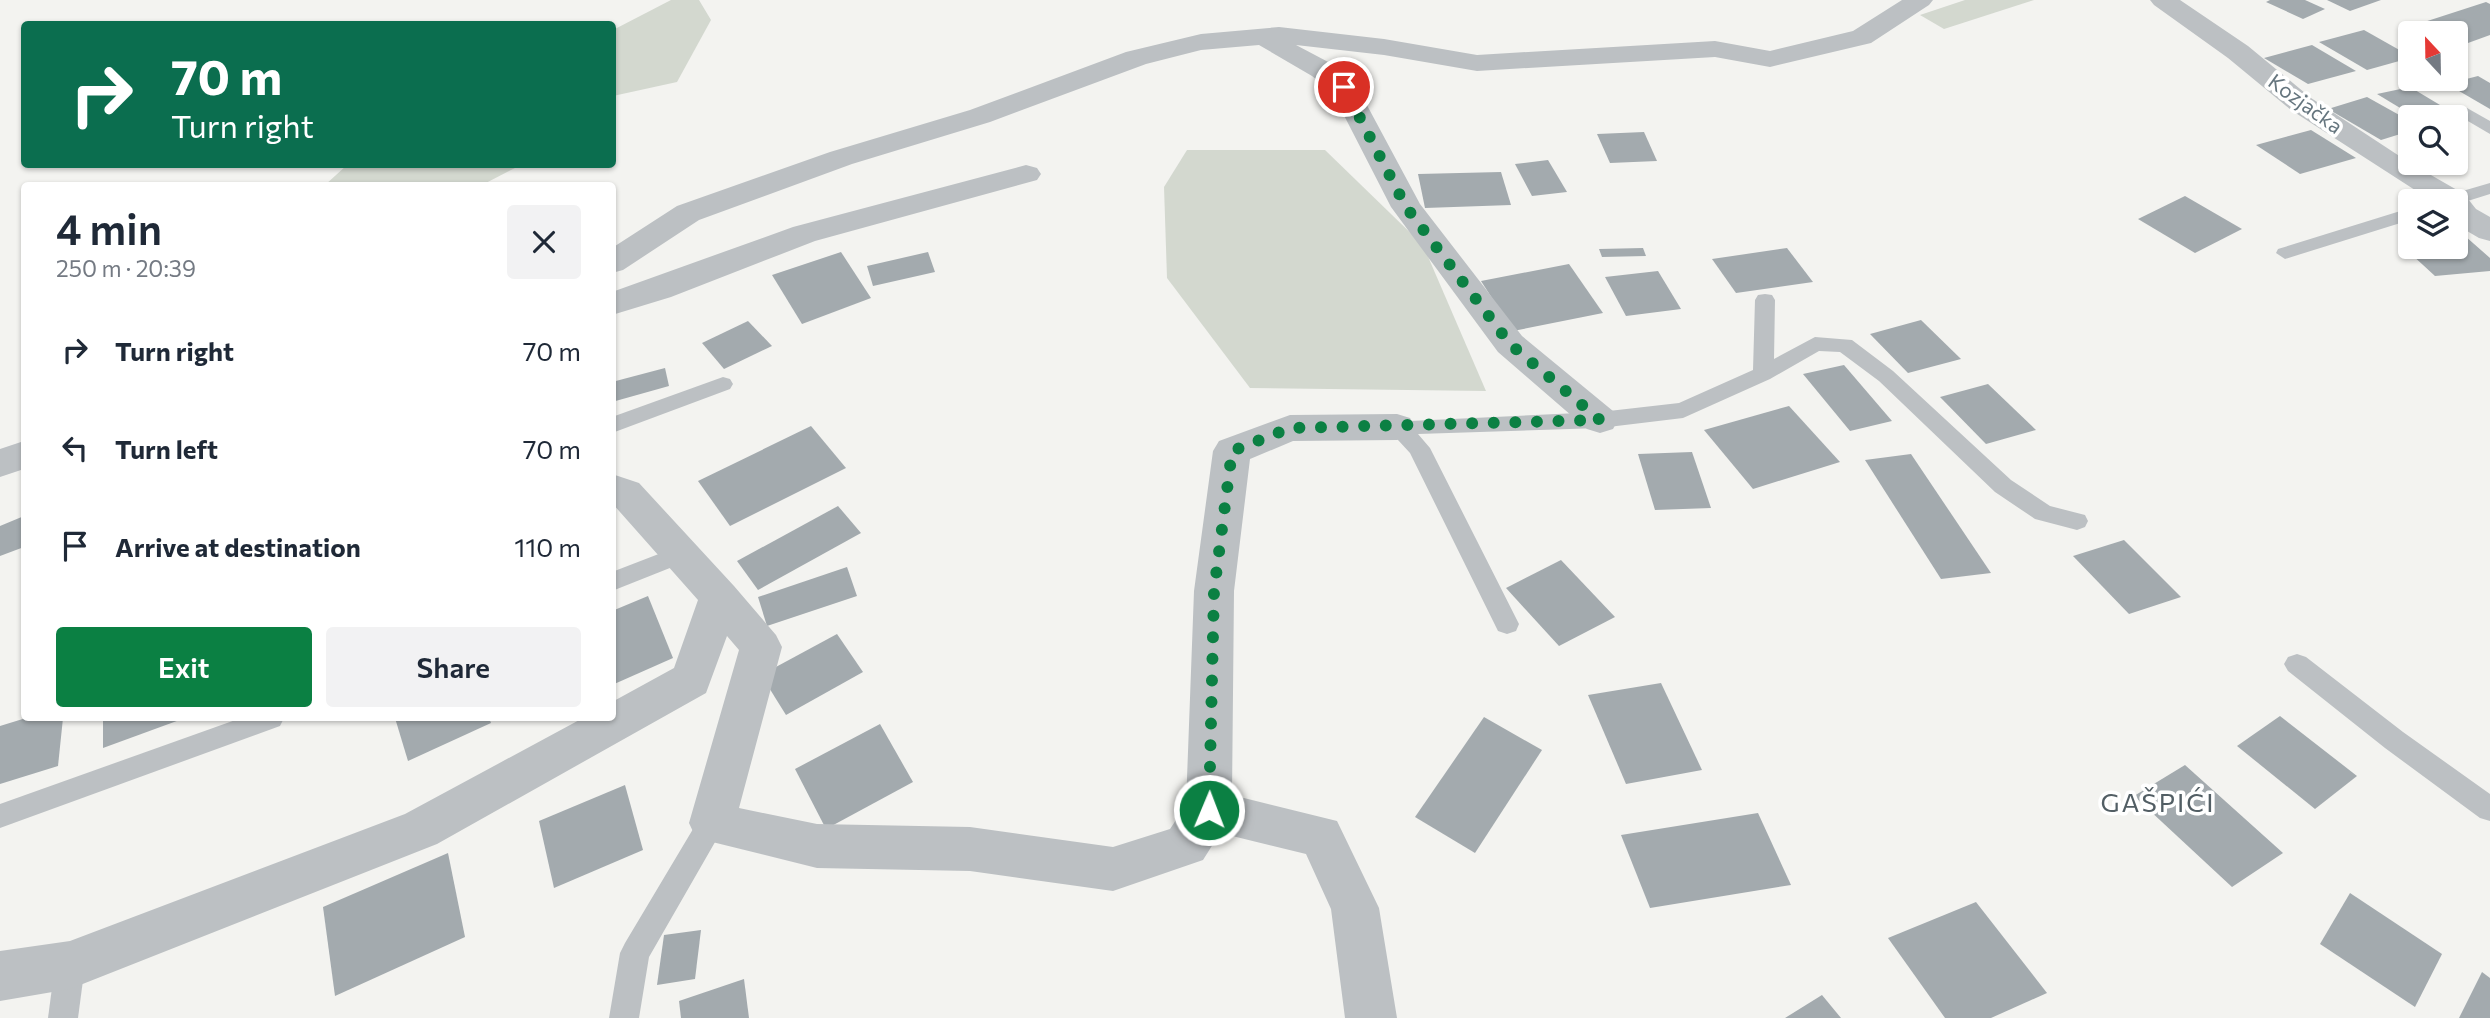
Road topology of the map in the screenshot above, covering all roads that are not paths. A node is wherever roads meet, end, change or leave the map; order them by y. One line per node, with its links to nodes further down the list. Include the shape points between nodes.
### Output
1 (1920, 0): 3 (street, via 1861,37 1770,59 1715,49 1477,63 1384,47 1279,35)
2 (2163, 0): 8 (street, Kozjačka, via 2238,52 2301,104)
3 (1258, 37): 14 (street, via 1201,42 1136,58 980,116 841,158 688,214); 19 (street, via 1322,69 1344,87 1406,207 1510,344)
4 (2468, 114): 5 (lane)
5 (2490, 130)
6 (1026, 174): 16 (street, via 804,234)
7 (2490, 188): 9 (lane)
8 (2432, 189)
9 (2468, 196)
10 (2398, 218): 13 (lane)
11 (2468, 218): 12 (street, Kozjačka)
12 (2490, 231)
13 (2285, 254)
14 (616, 260)
15 (1765, 300): 17 (lane)
16 (616, 303)
17 (1763, 374): 19 (lane, via 1683,410); 25 (lane, via 1815,344 1845,345 1886,376 2003,486 2043,513)
18 (723, 384): 20 (lane)
19 (1600, 420): 21 (lane)
20 (616, 424)
21 (1397, 427): 29 (lane, via 1419,449); 33 (street, via 1290,428 1232,451 1214,591)
22 (21, 456): 23 (street)
23 (0, 463)
24 (616, 489): 26 (street, via 626,493)
25 (2077, 521)
26 (682, 554): 27 (lane); 28 (street)
27 (616, 580)
28 (720, 597): 35 (street, via 761,647); 36 (street, via 691,680 421,829)
29 (1507, 624)
30 (2297, 663): 32 (lane)
31 (263, 721): 34 (lane)
32 (2490, 809)
33 (1209, 810): 35 (street, via 1186,845 1113,869 970,849 817,846); 40 (street, via 1321,836 1355,908)
34 (0, 816)
35 (712, 822): 39 (lane, via 635,953)
36 (71, 965): 37 (street); 38 (lane)
37 (0, 976)
38 (63, 1018)
39 (624, 1018)
40 (1371, 1018)

